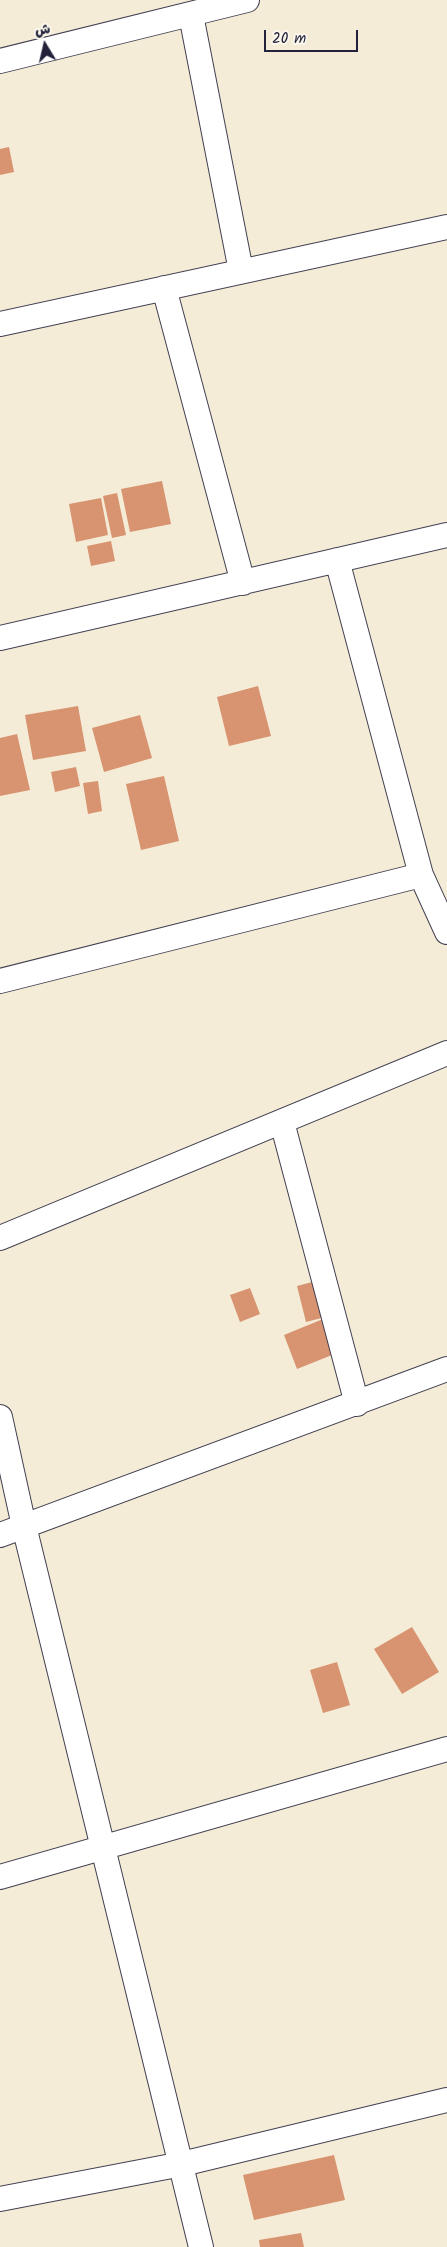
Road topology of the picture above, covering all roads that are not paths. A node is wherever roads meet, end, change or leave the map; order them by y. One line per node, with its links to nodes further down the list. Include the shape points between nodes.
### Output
1 (246, 0): 2 (street)
2 (191, 15): 3 (street); 5 (street)
3 (0, 61)
4 (447, 227): 5 (street)
5 (241, 271): 6 (street)
6 (164, 288): 7 (street); 10 (street)
7 (0, 324)
8 (447, 535): 9 (street)
9 (337, 560): 10 (street); 12 (street)
10 (242, 582): 11 (street)
11 (0, 638)
12 (421, 875): 13 (street); 14 (street)
13 (447, 932)
14 (0, 981)
15 (447, 1053): 16 (street)
16 (282, 1122): 17 (street); 19 (street)
17 (0, 1238)
18 (447, 1369): 19 (street)
19 (357, 1404): 21 (street)
20 (0, 1417): 21 (street)
21 (24, 1526): 22 (street); 24 (street)
22 (0, 1535)
23 (447, 1748): 24 (street)
24 (103, 1848): 25 (street); 27 (street)
25 (0, 1877)
26 (447, 2100): 27 (street)
27 (182, 2164): 28 (street); 29 (street)
28 (0, 2199)
29 (201, 2247)

